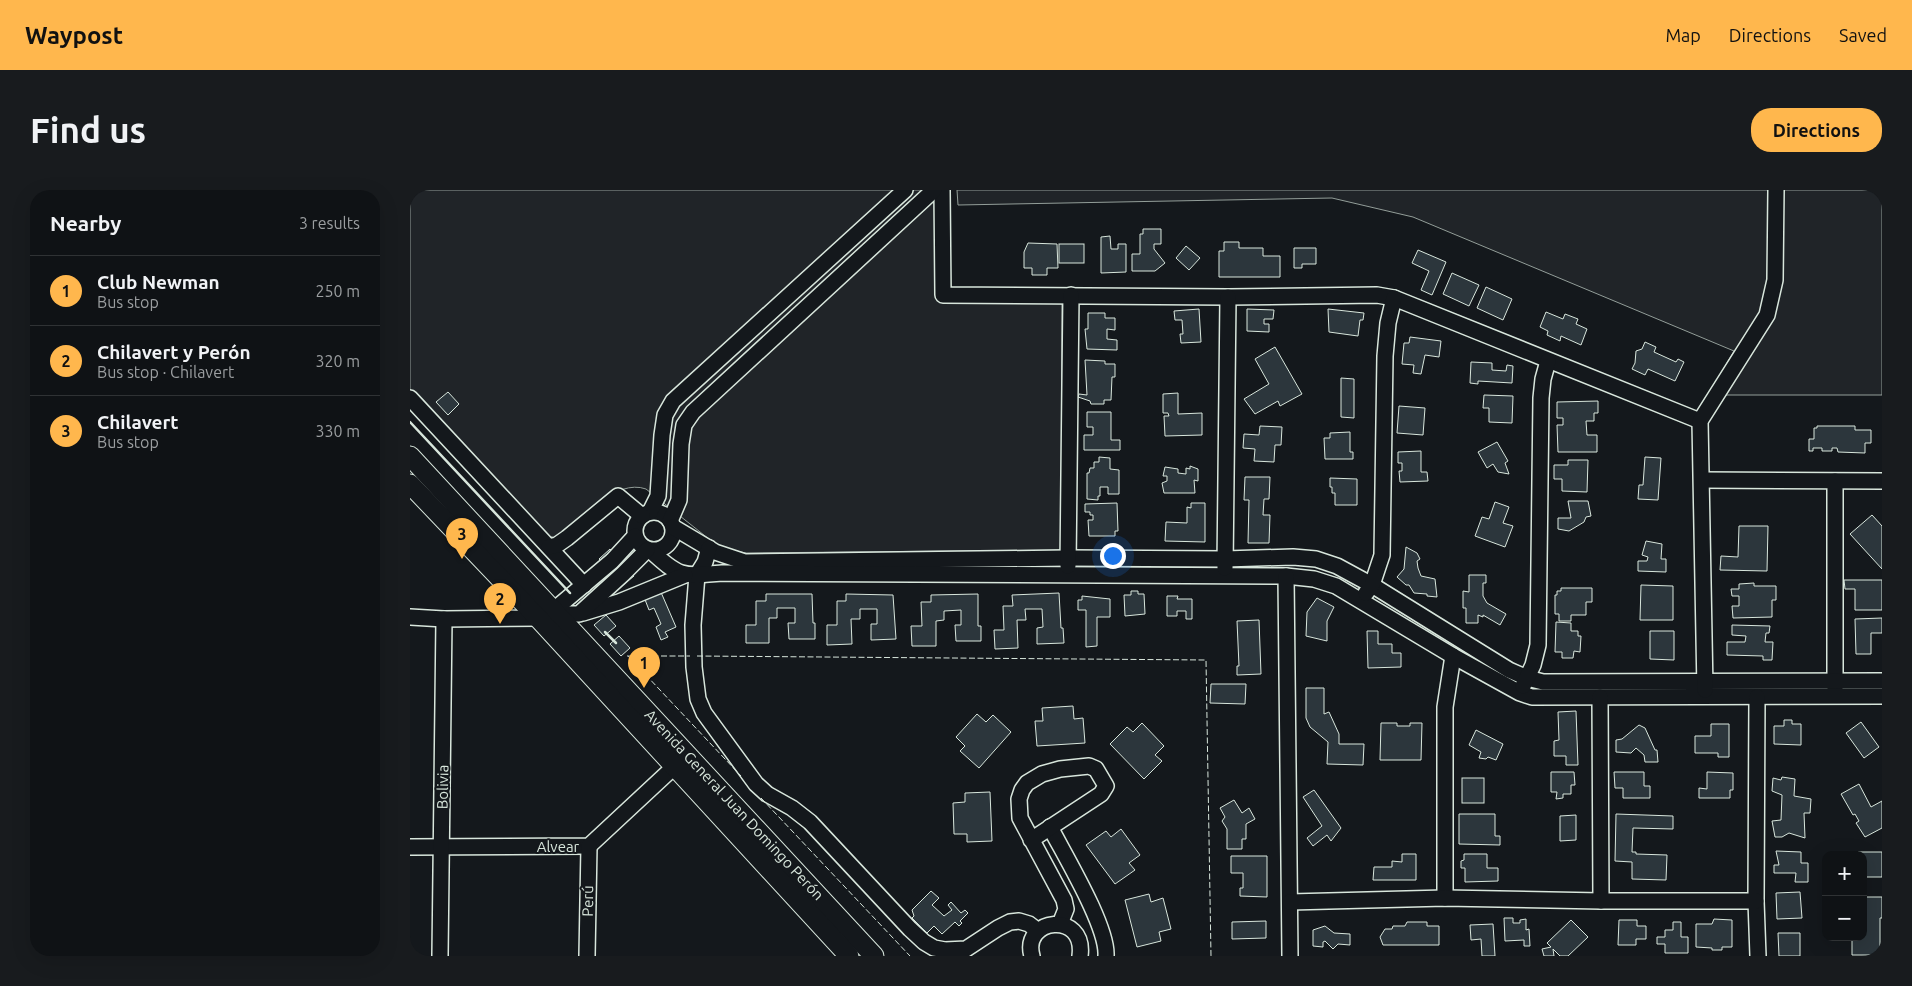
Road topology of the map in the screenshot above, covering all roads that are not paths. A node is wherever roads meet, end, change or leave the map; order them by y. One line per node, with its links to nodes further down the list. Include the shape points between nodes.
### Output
1 (905, 190): 16 (street, via 673,400 665,415 658,496)
2 (934, 190): 17 (street, via 693,412 684,425 680,500)
3 (942, 190): 5 (street, via 943,295)
4 (1776, 190): 10 (street, via 1775,280 1767,315)
5 (1071, 296): 6 (street); 22 (street)
6 (1228, 297): 7 (street, via 1377,295); 23 (street)
7 (1394, 298): 8 (street); 29 (street, via 1385,356 1382,555)
8 (1548, 361): 10 (street); 36 (street, via 1541,398 1538,645)
9 (410, 398): 19 (street)
10 (1700, 421): 12 (street)
11 (410, 456): 32 (main road, Avenida General Juan Domingo Perón)
12 (1702, 480): 13 (street); 37 (street)
13 (1835, 481): 14 (street); 38 (street)
14 (1882, 481)
15 (410, 484): 32 (main road, Avenida General Juan Domingo Perón)
16 (646, 514): 17 (street, via 661,514); 18 (street, via 635,524); 19 (street, via 618,496 567,538)
17 (671, 524): 20 (street); 21 (street, via 673,533 668,544 664,548)
18 (634, 536): 21 (street); 28 (street, via 612,562)
19 (549, 547): 28 (street)
20 (708, 548): 22 (street, via 745,562); 24 (street, via 705,562)
21 (649, 550): 24 (street, via 670,568); 31 (street)
22 (1068, 558): 23 (street); 25 (street)
23 (1225, 559): 26 (street); 29 (street, via 1316,559)
24 (691, 575): 25 (street); 31 (street); 57 (street, via 698,699 704,713 756,784 810,822 910,930 934,948 966,949 1010,922 1029,924)
25 (1068, 575): 26 (street)
26 (1225, 575): 27 (street)
27 (1286, 576): 30 (street, via 1336,586); 55 (street)
28 (584, 585): 32 (street)
29 (1372, 585): 30 (street); 36 (street, via 1508,670)
30 (1360, 600): 35 (street)
31 (579, 614): 32 (street)
32 (547, 616): 34 (street); 46 (main road, Avenida General Juan Domingo Perón); 64 (main road, Avenida General Juan Domingo Perón)
33 (410, 617): 34 (street)
34 (444, 619): 51 (street, Bolivia)
35 (1453, 656): 40 (street); 52 (street, via 1445,707)
36 (1527, 678): 37 (street, via 1544,682); 40 (street)
37 (1704, 681): 38 (street); 45 (street)
38 (1835, 681): 39 (street); 42 (street)
39 (1882, 681)
40 (1520, 693): 44 (street, via 1532,697)
41 (1757, 696): 42 (street); 45 (street); 53 (street)
42 (1835, 696): 43 (street)
43 (1882, 696)
44 (1600, 697): 45 (street); 54 (street)
45 (1705, 697)
46 (674, 767): 49 (street, Alvear); 63 (main road, Avenida General Juan Domingo Perón)
47 (1050, 827): 48 (street); 48 (street, via 1101,794 1106,786 1096,769 1089,766 1060,769 1027,783 1020,799 1020,818); 58 (street)
48 (1031, 840): 56 (street, via 1064,900 1066,909)
49 (589, 846): 51 (street, Alvear); 62 (street, Perú)
50 (410, 847): 51 (street, Alvear)
51 (442, 847): 61 (street, Bolivia)
52 (1445, 898): 54 (street); 55 (street)
53 (1756, 900): 54 (street); 68 (street)
54 (1601, 901)
55 (1290, 902): 67 (street)
56 (1060, 924): 57 (street, via 1045,926); 59 (street, via 1074,931)
57 (1038, 931): 60 (street)
58 (1104, 936): 59 (street); 66 (street)
59 (1079, 939): 65 (street)
60 (1031, 955)
61 (440, 956)
62 (586, 956)
63 (849, 956)
64 (874, 956)
65 (1080, 956)
66 (1106, 956)
67 (1290, 956)
68 (1758, 956)

